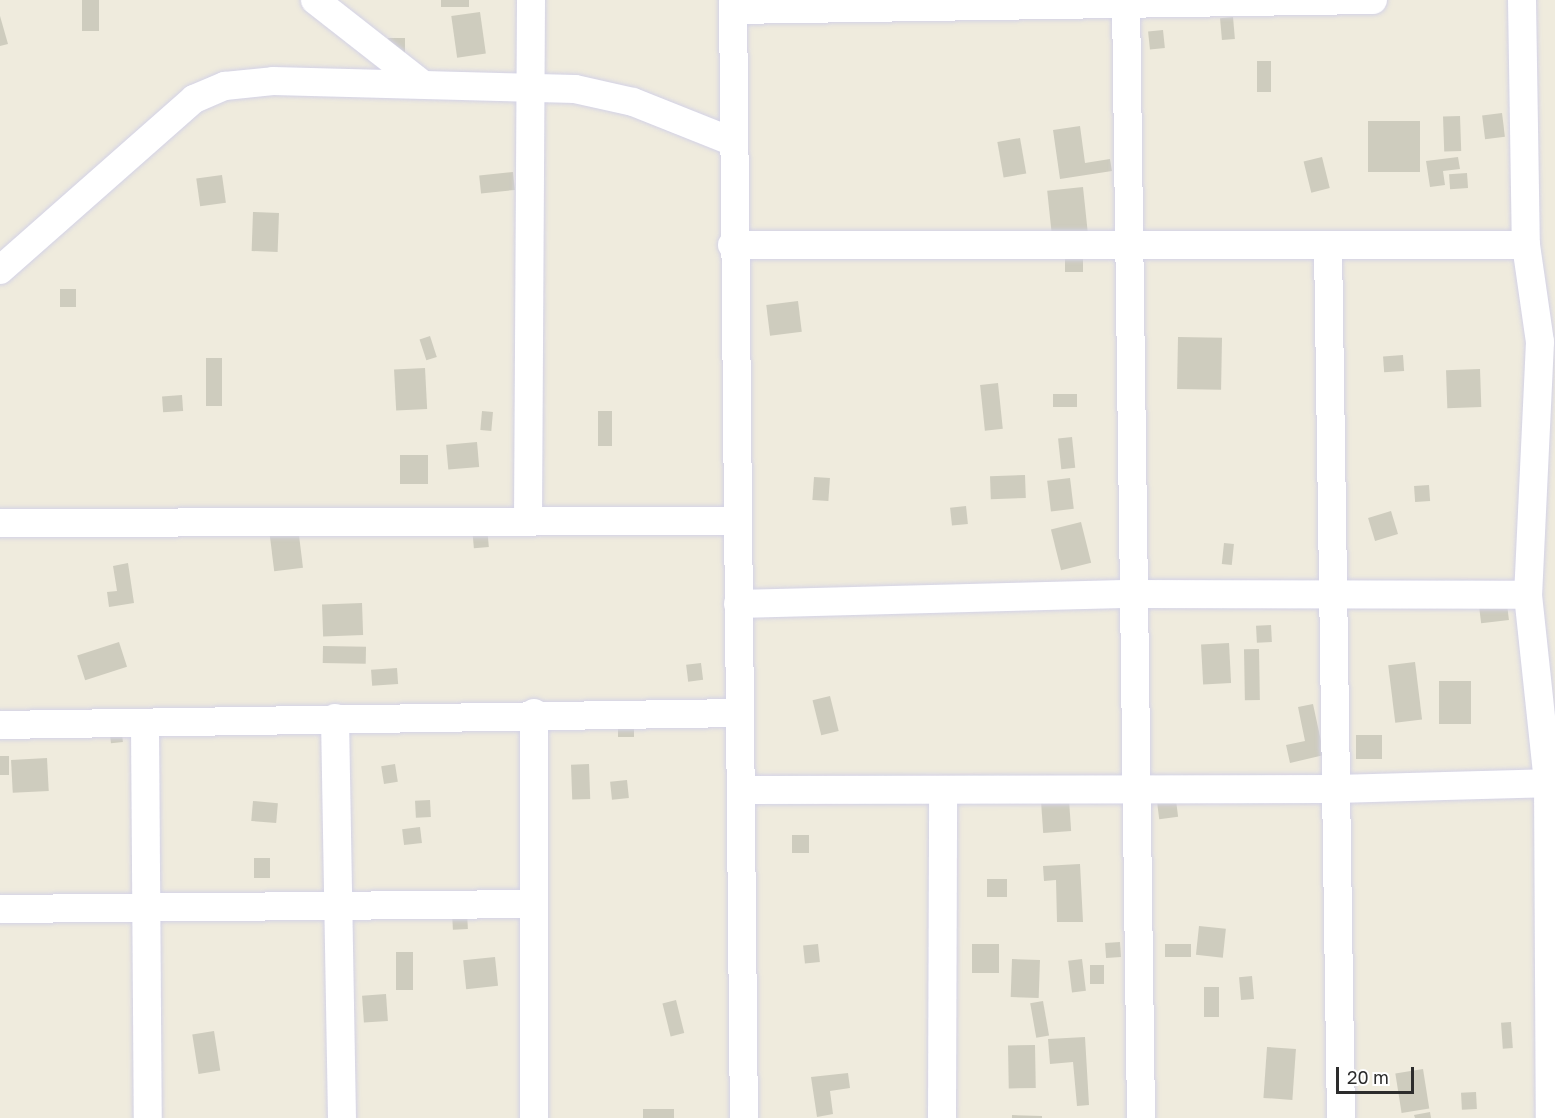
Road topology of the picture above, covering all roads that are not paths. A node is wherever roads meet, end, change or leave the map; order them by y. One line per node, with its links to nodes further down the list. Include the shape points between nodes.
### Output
1 (315, 0): 8 (street)
2 (531, 0): 9 (street)
3 (1321, 0): 4 (street); 6 (street)
4 (1373, 0)
5 (1522, 0): 14 (street)
6 (1126, 1): 7 (street); 12 (street)
7 (733, 5): 10 (street)
8 (422, 84): 9 (street); 15 (street, via 273,81 225,86 194,99)
9 (534, 86): 10 (street, via 633,102); 18 (street)
10 (731, 141): 11 (street)
11 (732, 245): 12 (street); 17 (street)
12 (1131, 245): 13 (street); 20 (street)
13 (1328, 245): 14 (street); 21 (street)
14 (1526, 245): 16 (street)
15 (0, 270)
16 (1547, 342): 22 (street)
17 (736, 521): 18 (street); 23 (street)
18 (528, 522): 19 (street)
19 (0, 523)
20 (1133, 594): 21 (street); 23 (street); 33 (street)
21 (1333, 594): 22 (street); 30 (street)
22 (1528, 594): 29 (street)
23 (738, 604): 24 (street)
24 (740, 712): 25 (street); 31 (street)
25 (534, 713): 26 (street); 34 (street)
26 (335, 718): 27 (street); 35 (street)
27 (145, 724): 28 (street); 37 (street)
28 (0, 725)
29 (1551, 783): 30 (street); 45 (street)
30 (1336, 789): 33 (street); 44 (street)
31 (741, 790): 32 (street); 41 (street)
32 (944, 790): 33 (street); 42 (street)
33 (1134, 790): 43 (street)
34 (533, 904): 35 (street); 40 (street)
35 (338, 907): 37 (street); 39 (street)
36 (0, 909): 37 (street)
37 (148, 910): 38 (street)
38 (148, 1118)
39 (342, 1118)
40 (534, 1118)
41 (744, 1118)
42 (942, 1118)
43 (1141, 1118)
44 (1341, 1118)
45 (1550, 1118)

